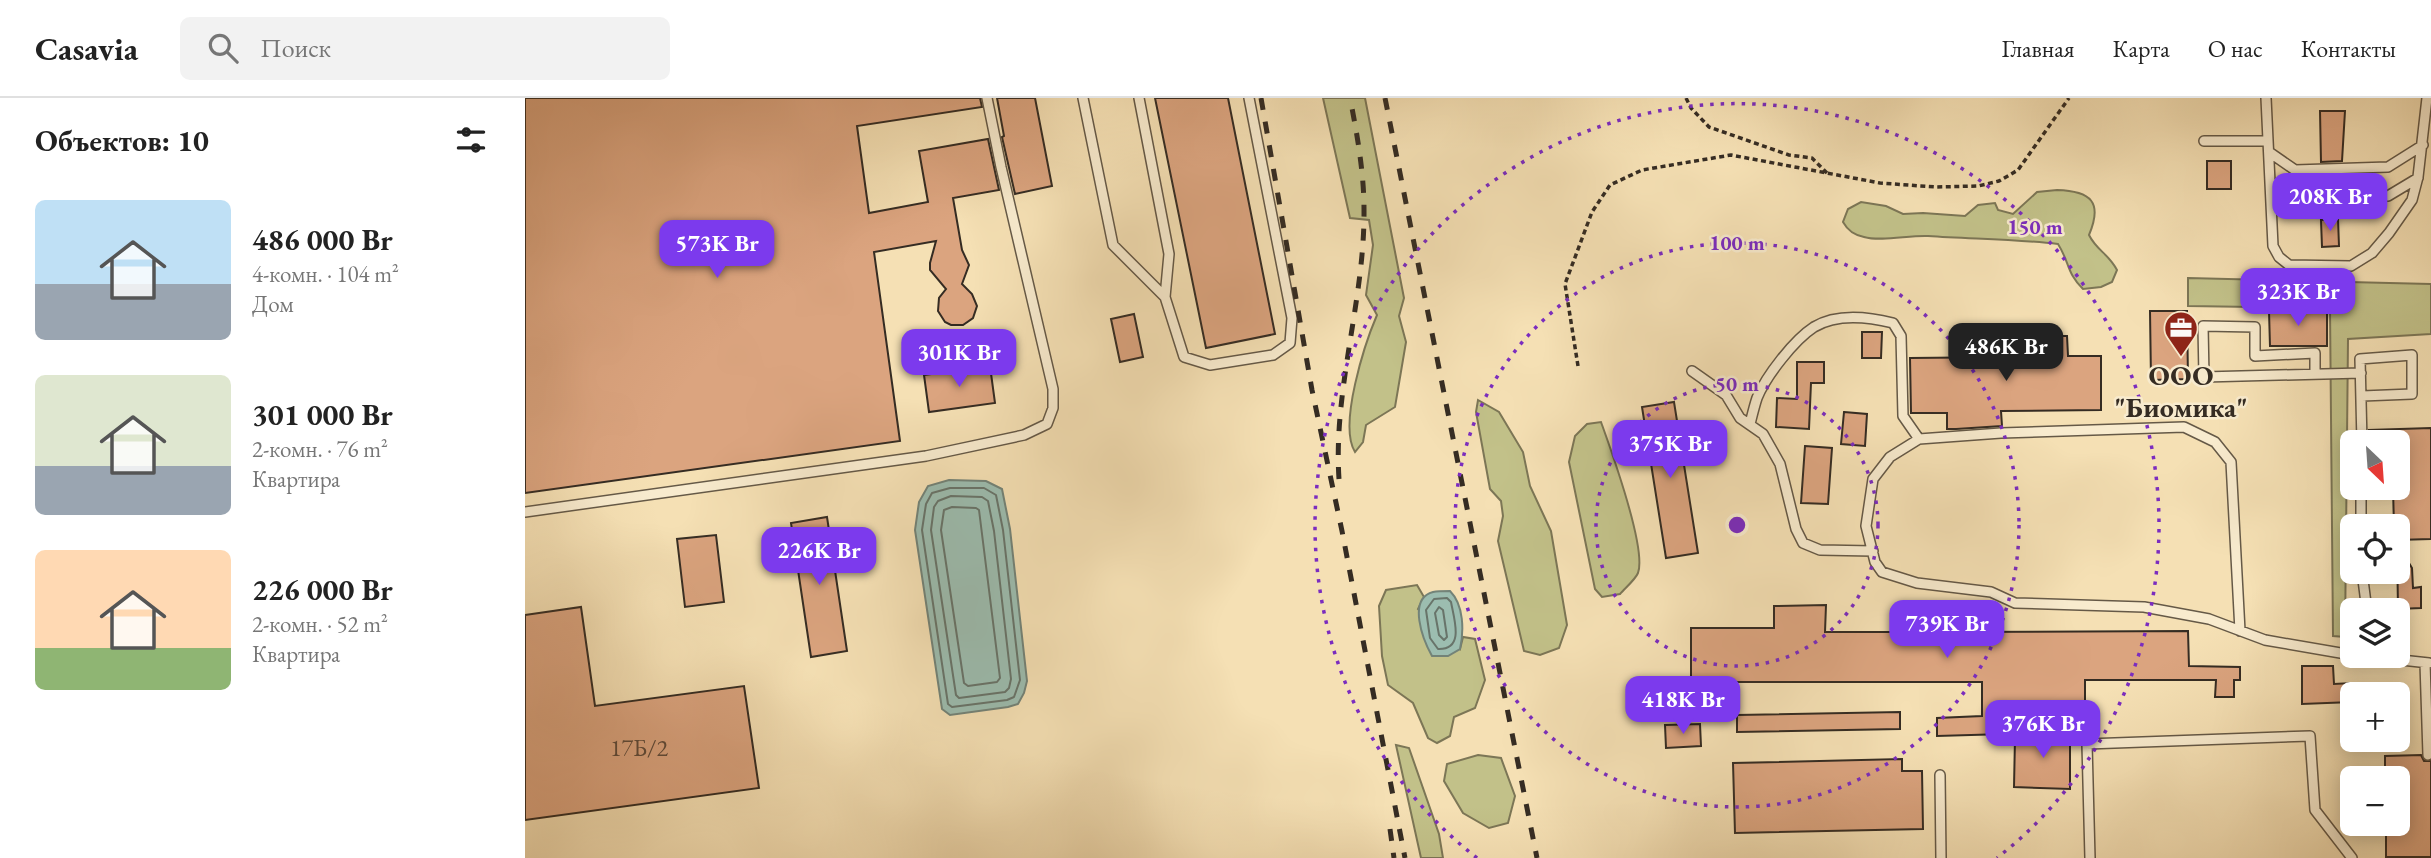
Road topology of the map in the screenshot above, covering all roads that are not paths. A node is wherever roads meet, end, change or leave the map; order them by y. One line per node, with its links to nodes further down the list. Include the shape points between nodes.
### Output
1 (987, 98): 21 (lane, via 1053,388 1047,424 1024,435 926,456)
2 (1083, 98): 13 (lane, via 1113,246)
3 (1139, 98): 13 (lane, via 1169,254)
4 (1249, 98): 13 (lane, via 1292,318 1290,344 1273,355 1210,365 1184,357)
5 (2266, 98): 8 (lane)
6 (2427, 98): 9 (lane)
7 (2204, 141): 8 (lane)
8 (2268, 141): 10 (lane)
9 (2423, 145): 10 (lane, via 2388,167 2295,170); 11 (lane)
10 (2269, 152): 12 (lane)
11 (2418, 177): 12 (lane, via 2388,196 2297,200 2284,196); 12 (lane, via 2411,200 2389,233 2372,253 2351,266 2289,265 2279,257 2273,246)
12 (2270, 181)
13 (1165, 297)
14 (1692, 371): 18 (lane, via 1726,395)
15 (2361, 373): 16 (lane); 17 (lane); 17 (lane, via 2360,359 2412,355 2412,394)
16 (2315, 374): 16 (lane, via 2204,377 2203,326 2255,327 2255,356 2315,353)
17 (2362, 396): 19 (lane)
18 (1750, 425): 20 (lane, via 1758,396 1784,355 1815,327 1840,318 1874,318 1893,323 1901,336 1903,416); 22 (lane, via 1763,435 1780,464 1803,542 1821,550)
19 (2362, 430)
20 (1919, 439): 22 (lane, via 1891,457 1873,479 1866,526); 23 (lane, via 2184,427 2215,442 2231,462)
21 (525, 512)
22 (1873, 551): 23 (lane, via 1882,572 1917,583 1991,592 2015,603 2144,607 2209,619)
23 (2240, 631): 24 (lane)
24 (2340, 653)
25 (2410, 660): 26 (lane)
26 (2428, 663): 27 (lane)
27 (2428, 755)
28 (1940, 775): 29 (lane)
29 (1941, 858)
30 (2090, 858): 31 (lane, via 2087,744 2310,736 2315,810)
31 (2352, 858)

